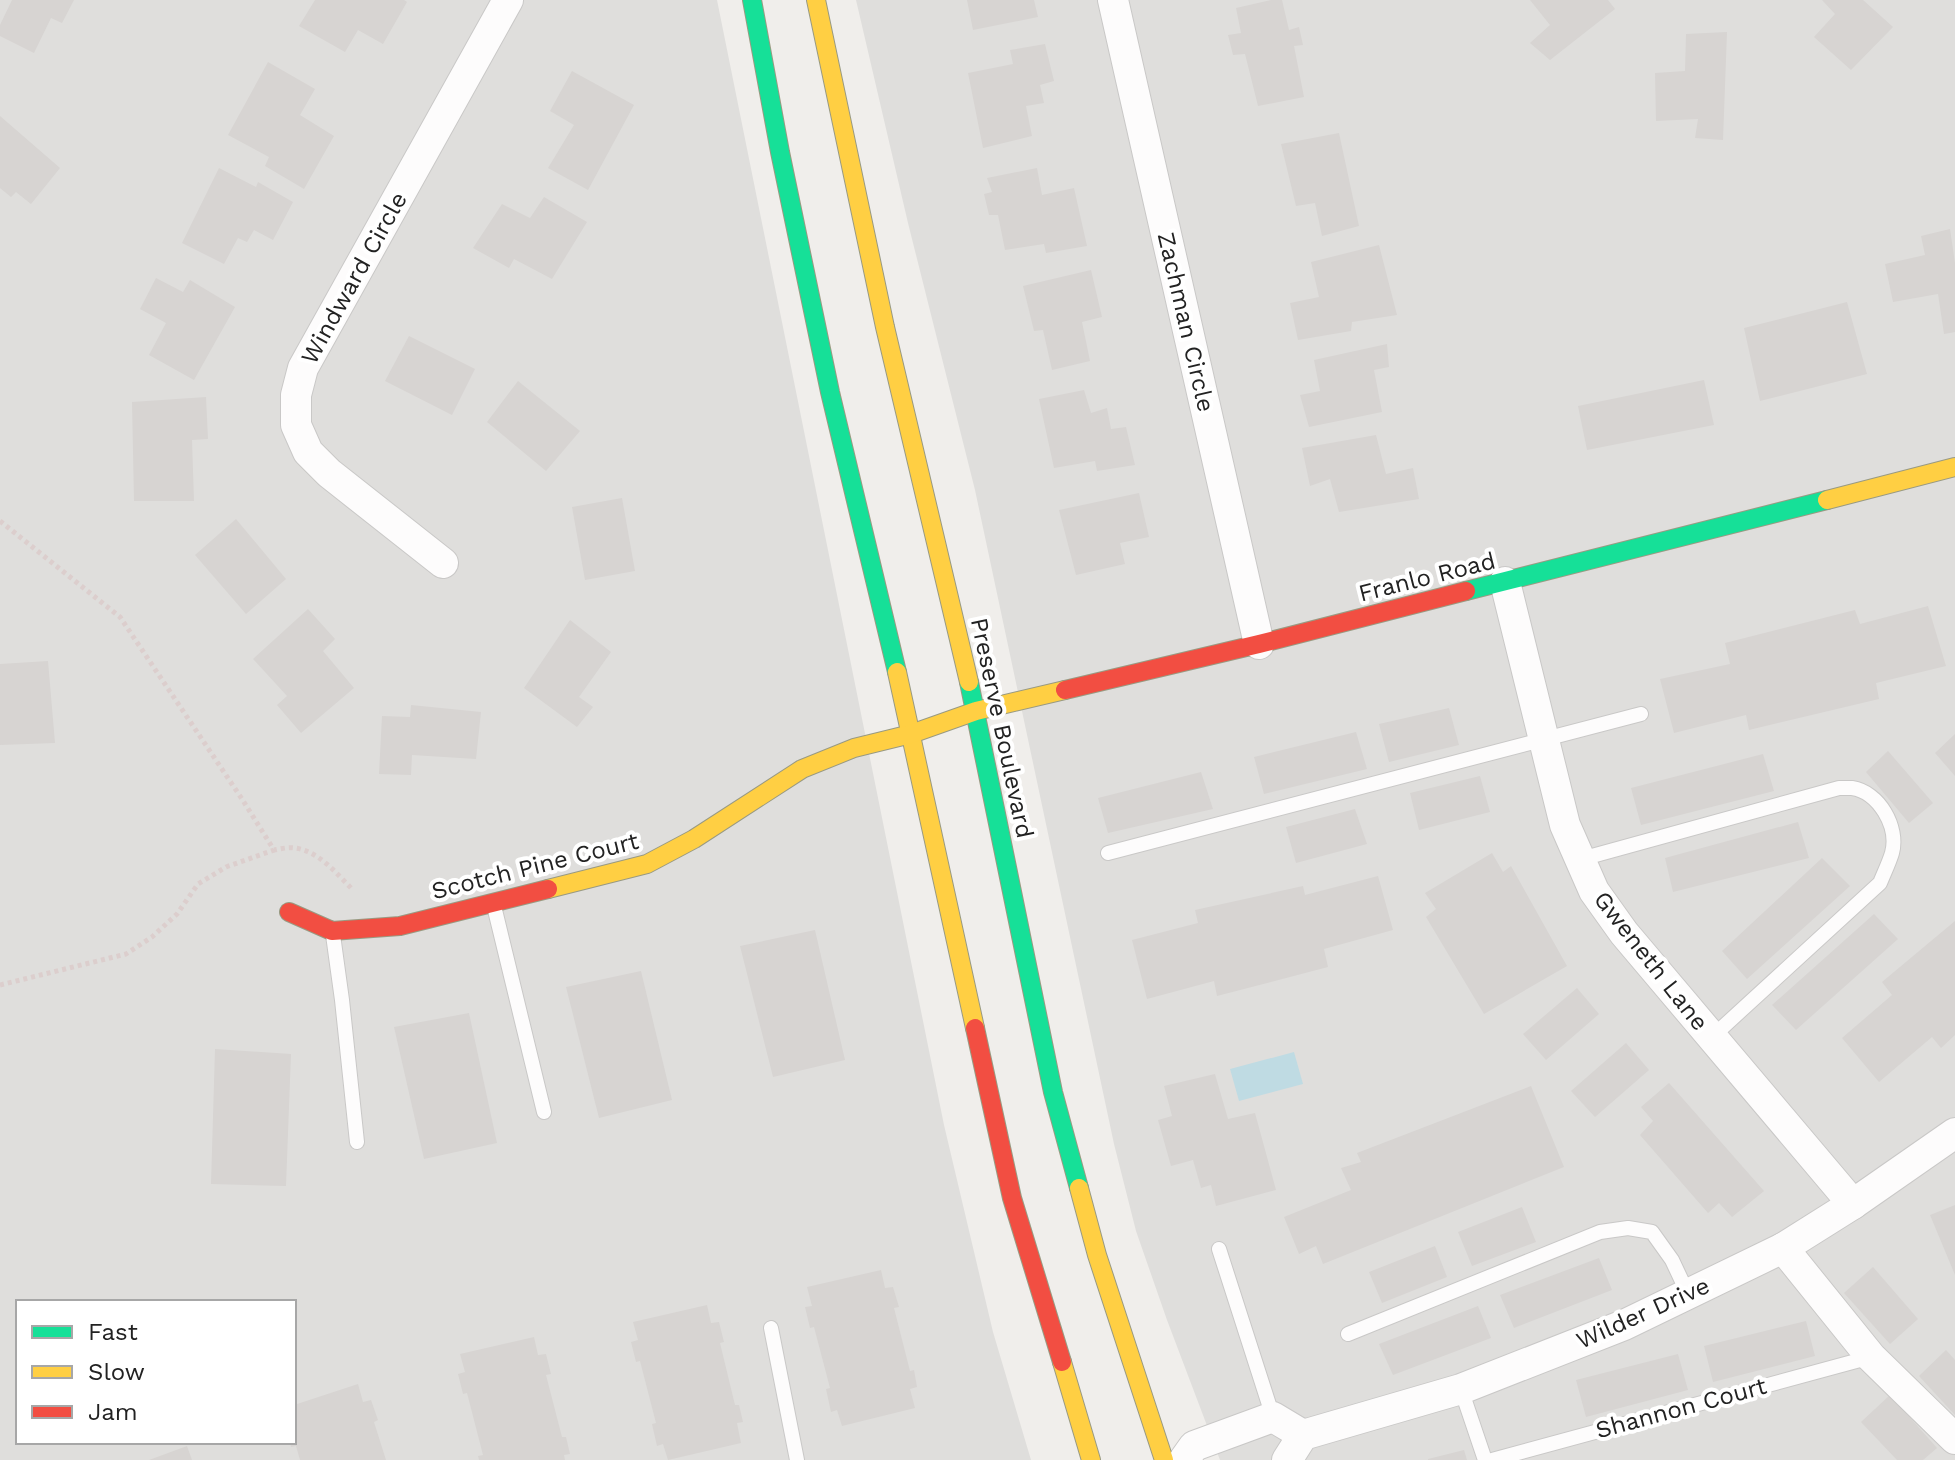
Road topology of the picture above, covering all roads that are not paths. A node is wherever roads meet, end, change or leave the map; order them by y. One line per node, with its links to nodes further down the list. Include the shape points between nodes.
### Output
1 (508, 0): 6 (street, Windward Circle, via 303,368 296,395 296,425 308,452)
2 (752, 0): 11 (street, via 830,392)
3 (816, 0): 9 (street, Preserve Boulevard, via 881,312)
4 (1113, 0): 8 (street, Zachman Circle)
5 (1955, 467): 7 (street, Franlo Road)
6 (443, 563)
7 (1505, 582): 8 (street, Franlo Road); 12 (street, Gweneth Lane)
8 (1259, 644): 9 (street, Franlo Road)
9 (976, 711): 11 (street, Franlo Road); 35 (street, Preserve Boulevard, via 1053,1092 1097,1255)
10 (1641, 714): 12 (lane)
11 (911, 734): 15 (street, Scotch Pine Court, via 854,748 802,769 647,864); 34 (street, via 1012,1198)
12 (1544, 739): 13 (lane); 14 (street, Gweneth Lane, via 1565,825)
13 (1108, 853)
14 (1581, 859): 18 (street, Gweneth Lane, via 1594,891 1624,933); 18 (lane, via 1839,788 1854,788 1885,811 1893,850 1880,883)
15 (493, 902): 17 (street, Scotch Pine Court, via 400,926); 19 (lane)
16 (289, 912): 17 (street, Scotch Pine Court)
17 (332, 931): 21 (lane)
18 (1712, 1037): 22 (street, Gweneth Lane)
19 (544, 1112)
20 (1955, 1133): 22 (street, Wilder Drive)
21 (357, 1142)
22 (1853, 1204): 23 (street, Wilder Drive)
23 (1783, 1248): 25 (street, Wilder Drive); 28 (street)
24 (1219, 1249): 30 (lane)
25 (1688, 1294): 27 (lane, via 1652,1232 1628,1228 1600,1232); 29 (street, Wilder Drive)
26 (771, 1328): 33 (lane)
27 (1348, 1334)
28 (1871, 1357): 32 (street); 39 (lane, Shannon Court)
29 (1461, 1389): 31 (street, Wilder Drive); 38 (lane)
30 (1273, 1417): 31 (street); 36 (street, via 1194,1446)
31 (1303, 1435): 37 (street)
32 (1955, 1439)
33 (797, 1460)
34 (1091, 1460)
35 (1164, 1460)
36 (1184, 1460)
37 (1287, 1460)
38 (1485, 1460)
39 (1492, 1460)

